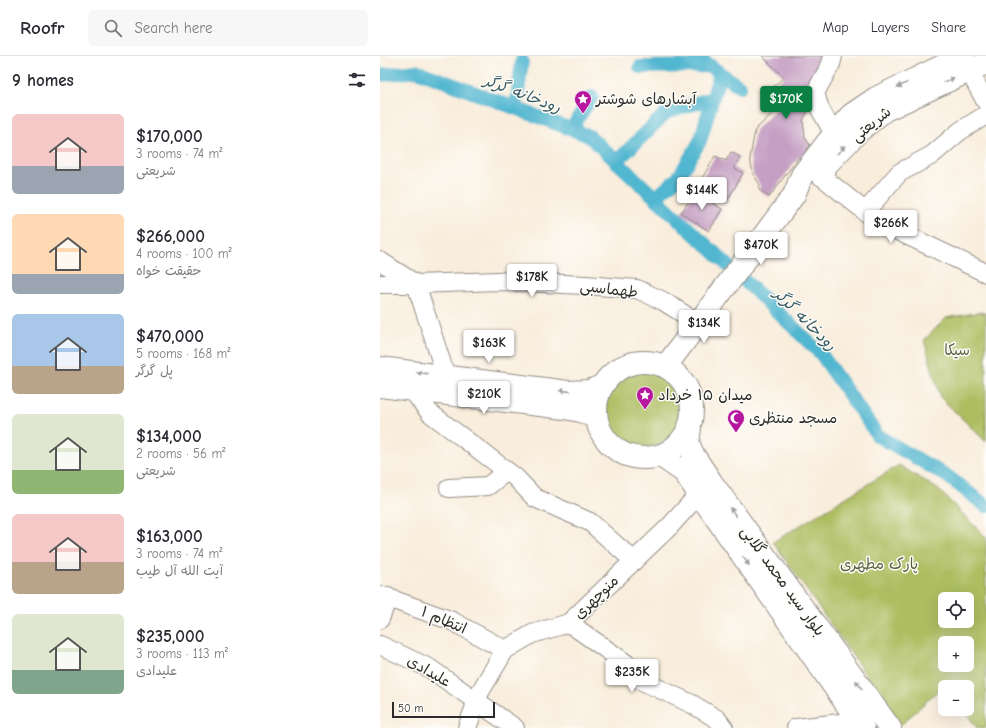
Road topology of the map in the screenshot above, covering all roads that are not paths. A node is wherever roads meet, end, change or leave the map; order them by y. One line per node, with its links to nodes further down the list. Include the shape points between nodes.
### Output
1 (833, 56): 5 (street, via 815,93 820,109)
2 (972, 64): 3 (street); 5 (main road, شریعتی, one-way to 5, via 876,98 851,115); 6 (main road, شریعتی, one-way to 2, via 827,164 858,132 884,110)
3 (986, 102)
4 (984, 121): 8 (street, via 960,131 932,155 899,173)
5 (834, 134): 7 (main road, شریعتی, via 802,175)
6 (820, 175): 7 (main road, شریعتی, via 810,187); 8 (street)
7 (788, 202): 13 (main road)
8 (865, 212): 10 (street, via 878,221)
9 (380, 261): 12 (street)
10 (986, 273)
11 (380, 284): 12 (street, طهماسبی)
12 (416, 284): 13 (street, طهماسبی, via 498,281 637,289 663,301); 16 (street)
13 (698, 324): 14 (main road)
14 (666, 366): 18 (main road, via 652,362 624,366 612,374); 21 (main road, via 678,374 687,386 692,399 693,414)
15 (380, 368): 16 (main road, one-way to 15)
16 (446, 376): 18 (main road, one-way to 16, via 589,391 568,392)
17 (380, 386): 19 (main road)
18 (602, 386): 20 (main road, via 597,401)
19 (412, 390): 20 (main road, via 565,408 581,411); 23 (street, via 430,413)
20 (596, 418): 22 (main road, via 601,432 610,444 622,453 635,458)
21 (690, 428): 22 (main road, via 683,440); 33 (main road, بلوار سید محمد گلابی, one-way to 21, via 712,484 688,443)
22 (661, 456): 25 (main road, بلوار سید محمد گلابی, via 684,472)
23 (507, 471): 24 (street, via 488,486); 26 (street, via 535,498 590,522)
24 (449, 488)
25 (699, 494): 26 (street, منوچهری); 34 (main road, بلوار سید محمد گلابی, one-way to 34)
26 (634, 561): 29 (street, منوچهری)
27 (384, 596): 28 (street); 31 (street, انتظام ۱, via 452,621)
28 (380, 619)
29 (569, 623): 31 (street, منوچهری, via 532,634); 38 (street, via 626,664 638,679 692,704 717,719)
30 (380, 645): 32 (street, علیدادی, via 429,668)
31 (505, 650): 32 (street, منوچهری)
32 (477, 700): 36 (street, منوچهری); 37 (street, علیدادی)
33 (878, 710): 34 (street); 39 (main road, بلوار سید محمد گلابی)
34 (860, 724): 35 (street)
35 (804, 727)
36 (467, 728)
37 (515, 728)
38 (724, 728)
39 (890, 728)

